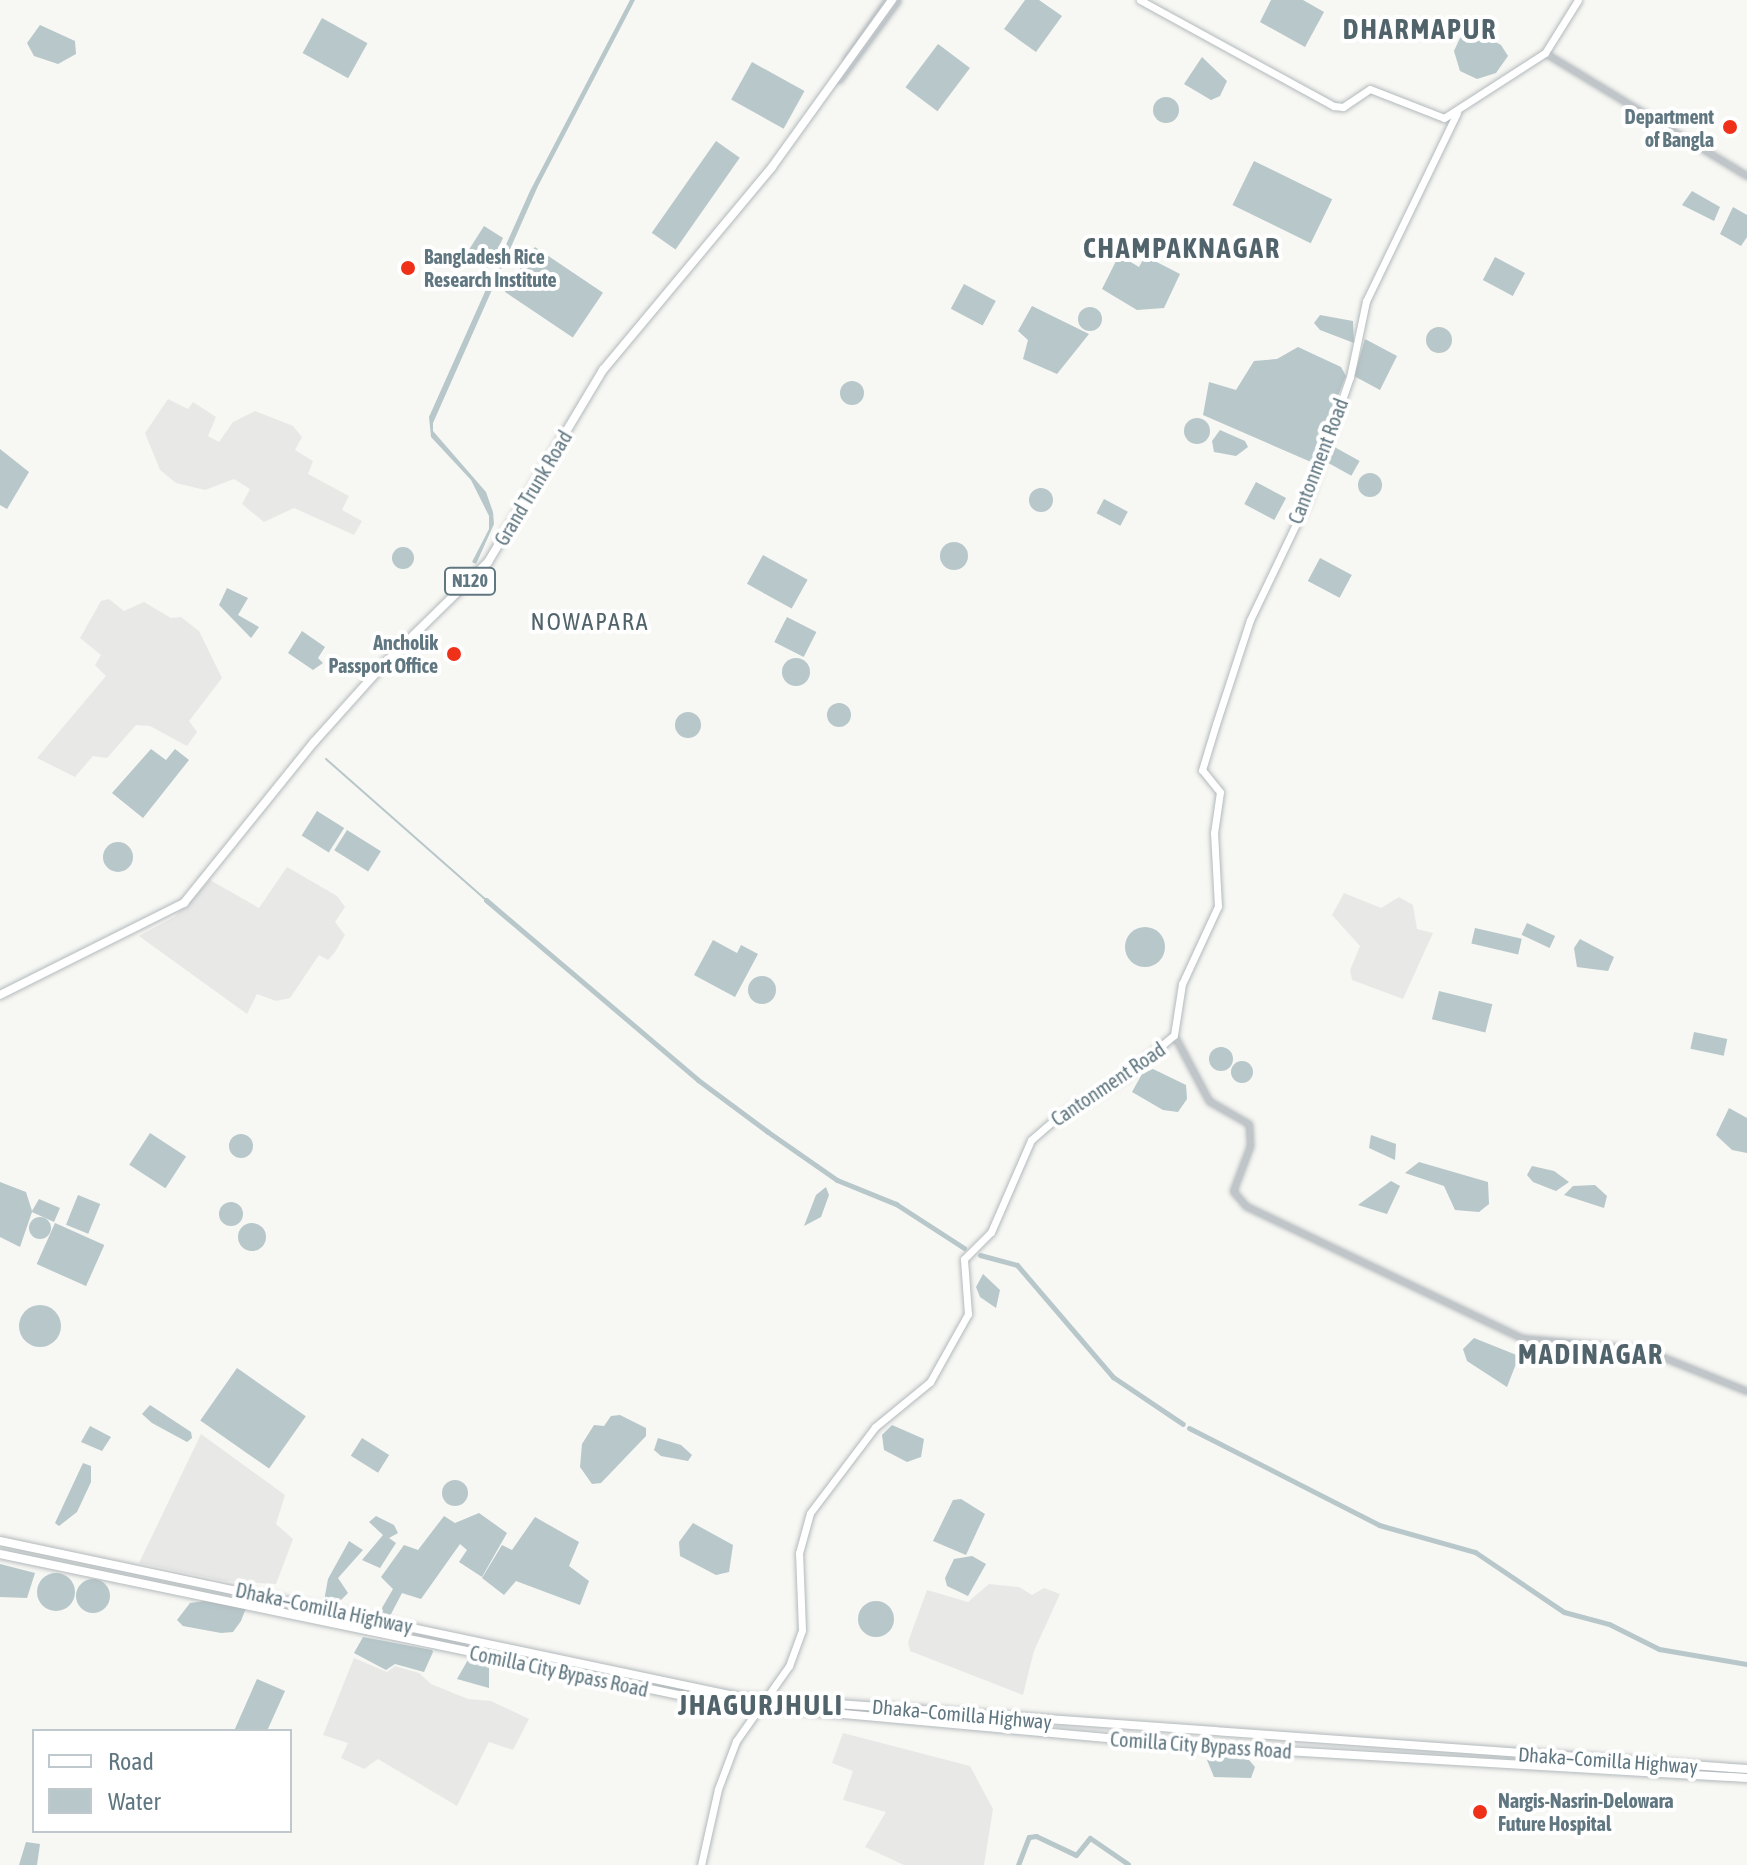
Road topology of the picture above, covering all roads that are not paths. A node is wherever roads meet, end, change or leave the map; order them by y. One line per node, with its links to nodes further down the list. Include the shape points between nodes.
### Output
1 (889, 0): 6 (street); 6 (highway, Grand Trunk Road / N120)
2 (898, 0): 6 (street)
3 (1140, 0): 7 (main road, via 1334,106 1343,107 1370,89 1438,118)
4 (1578, 0): 5 (main road)
5 (1545, 53): 7 (main road); 8 (street)
6 (824, 95): 9 (highway, Grand Trunk Road / N120, via 772,167 603,370 488,562 314,742 184,903)
7 (1457, 113): 10 (main road, Cantonment Road, via 1366,301 1350,377 1307,501 1250,620 1216,724 1202,770 1220,792 1214,833 1218,906 1182,984)
8 (1747, 176)
9 (0, 995)
10 (1174, 1035): 11 (street, via 1209,1101 1249,1124 1250,1146 1233,1191 1246,1206 1521,1338 1643,1349); 14 (main road, Cantonment Road, via 1124,1077 1056,1118 1031,1140 991,1232 964,1259 968,1314 930,1382 875,1427 810,1513 799,1553 802,1630)
11 (1747, 1391)
12 (0, 1541): 14 (highway, Dhaka–Comilla Highway, via 739,1697)
13 (0, 1554): 15 (highway, Comilla City Bypass Road, via 686,1698)
14 (770, 1699): 15 (main road, Cantonment Road); 16 (highway, Dhaka–Comilla Highway)
15 (759, 1708): 17 (highway, Comilla City Bypass Road, via 1200,1746); 18 (main road, Cantonment Road, via 736,1741 718,1789)
16 (1747, 1769)
17 (1747, 1778)
18 (701, 1865)

